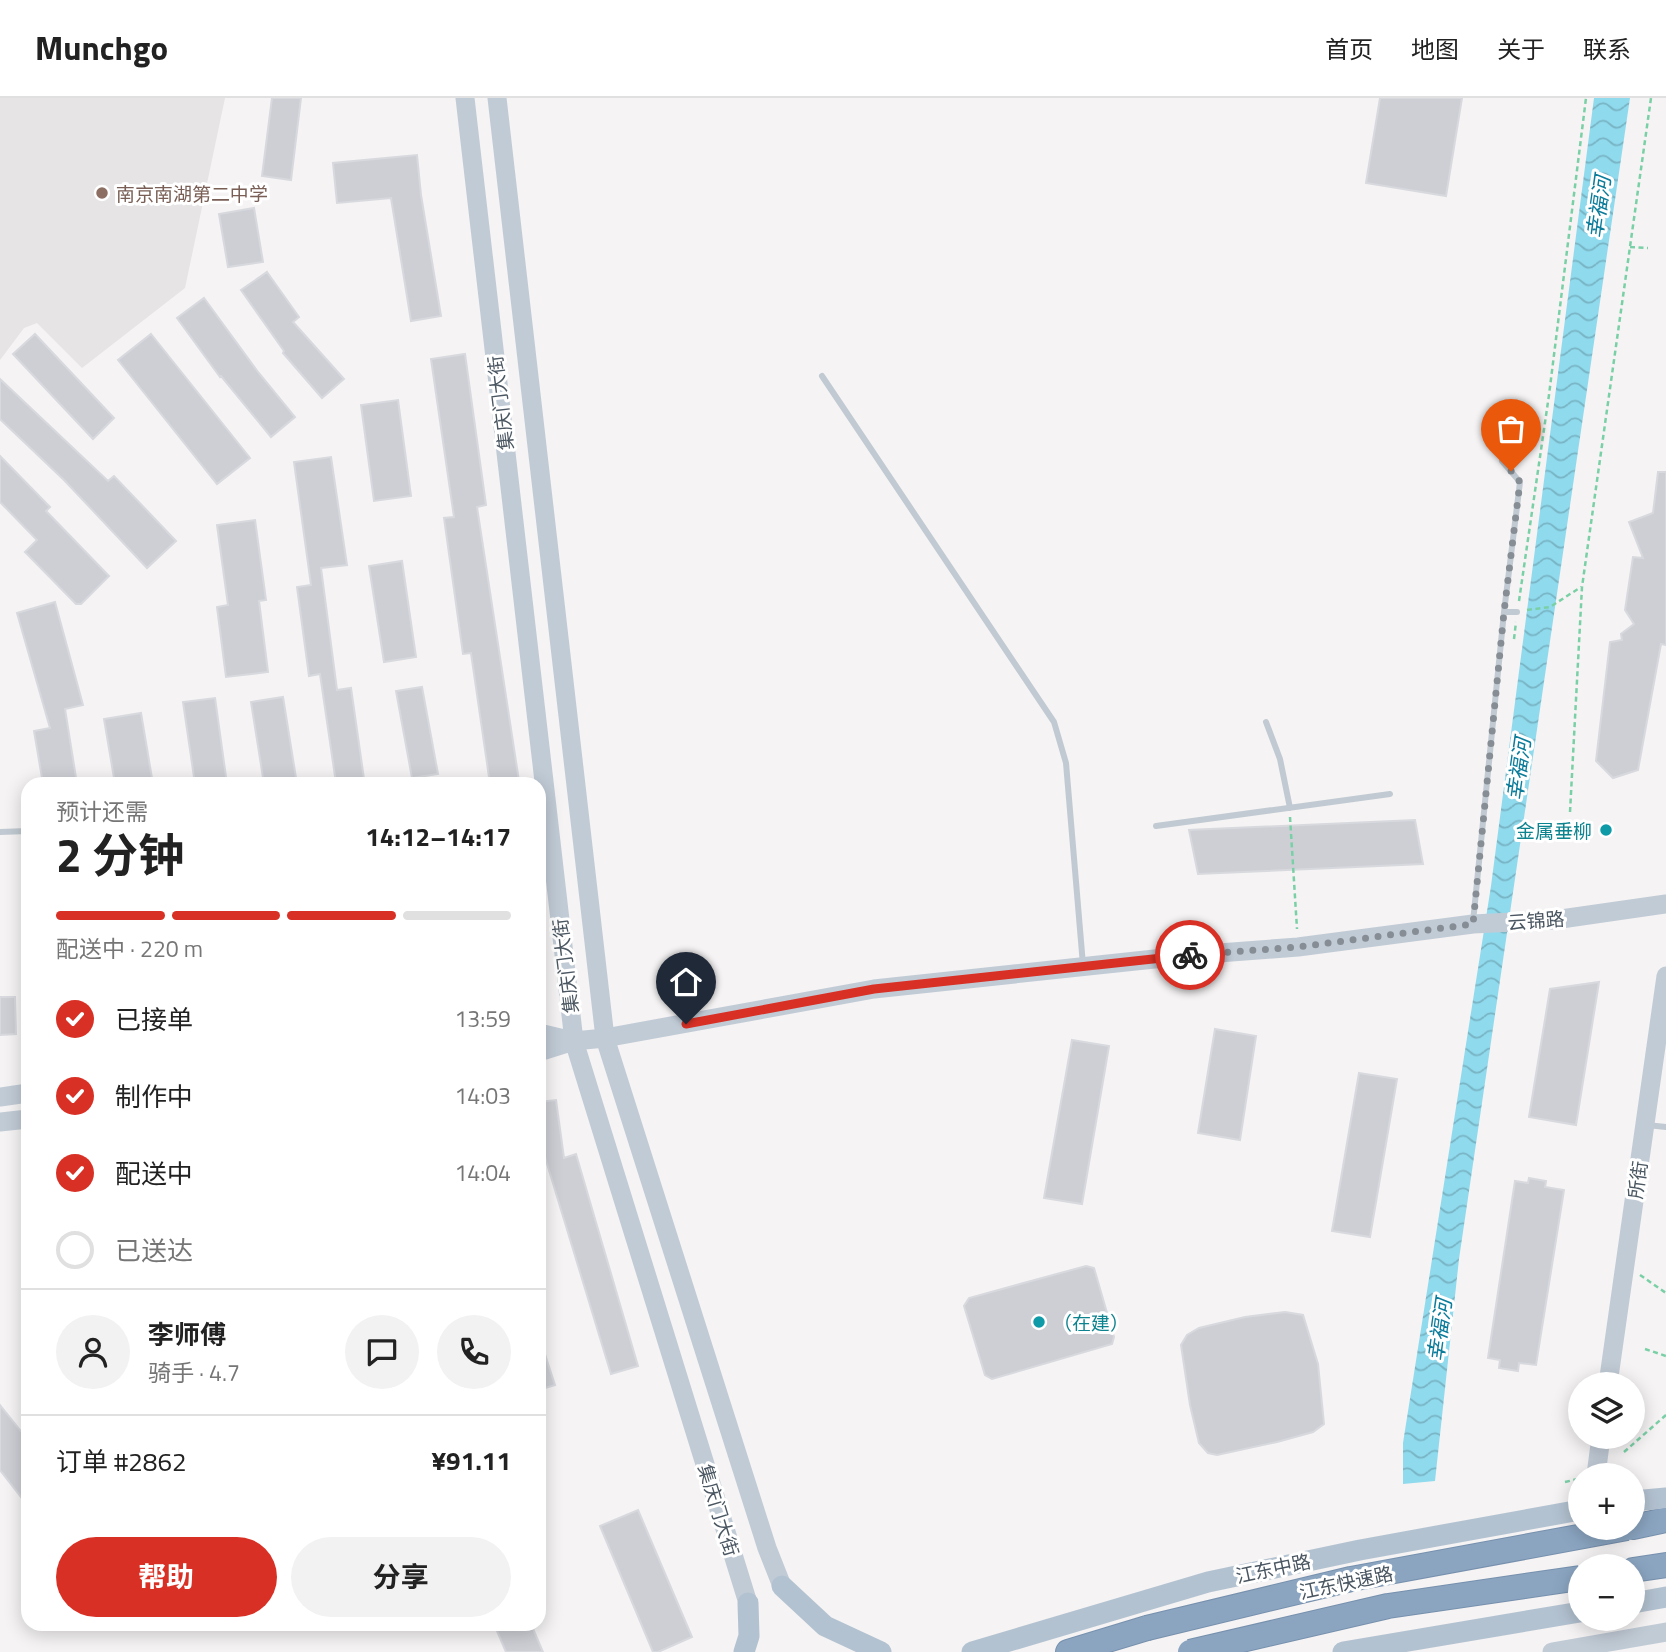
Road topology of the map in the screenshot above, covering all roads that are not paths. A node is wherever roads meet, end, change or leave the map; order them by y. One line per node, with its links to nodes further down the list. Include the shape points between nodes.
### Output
1 (465, 98): 8 (main road, 集庆门大街)
2 (497, 98): 20 (main road, 集庆门大街)
3 (822, 376): 17 (lane, via 1055,723 1066,763)
4 (1502, 461): 5 (lane, via 1520,482)
5 (1504, 612): 6 (lane); 16 (lane)
6 (1517, 612)
7 (1266, 722): 10 (lane, via 1280,759)
8 (539, 777)
9 (1390, 794): 10 (lane)
10 (1290, 808): 11 (lane)
11 (1156, 826)
12 (21, 831): 13 (lane)
13 (0, 832)
14 (546, 835): 21 (main road, 集庆门大街)
15 (1666, 904): 16 (main road, 云锦路, via 1554,920)
16 (1473, 924): 17 (main road, 云锦路, via 1298,947)
17 (1083, 967): 20 (main road, 云锦路, via 874,989)
18 (1666, 976): 27 (main road, 所街)
19 (546, 1035): 21 (main road, 云锦路)
20 (605, 1038): 21 (main road, 云锦路); 39 (main road, 集庆门大街)
21 (574, 1041): 22 (main road, 云锦路); 42 (main road, 集庆门大街)
22 (546, 1050)
23 (21, 1094): 24 (main road)
24 (0, 1097)
25 (21, 1120): 26 (main road)
26 (0, 1122)
27 (1645, 1125): 28 (lane); 29 (main road, 所街)
28 (1666, 1127)
29 (1610, 1372)
30 (1666, 1498): 31 (main road)
31 (1645, 1500)
32 (1568, 1512): 48 (main road, 江东中路, via 1208,1582)
33 (1666, 1520): 34 (highway)
34 (1645, 1524)
35 (1568, 1539): 49 (highway, 江东快速路, bridge, via 1351,1579 1147,1628)
36 (1666, 1565): 37 (highway)
37 (1645, 1568)
38 (1568, 1580): 50 (highway, 江东快速路, bridge, via 1388,1606)
39 (782, 1586): 47 (main road, via 825,1626)
40 (1666, 1597): 41 (main road)
41 (1645, 1601)
42 (748, 1602): 46 (main road, via 749,1636)
43 (1568, 1614): 51 (main road)
44 (1666, 1632): 45 (main road)
45 (1630, 1645): 52 (main road)
46 (744, 1652)
47 (881, 1652)
48 (972, 1652)
49 (1069, 1652)
50 (1191, 1652)
51 (1343, 1652)
52 (1558, 1652)

